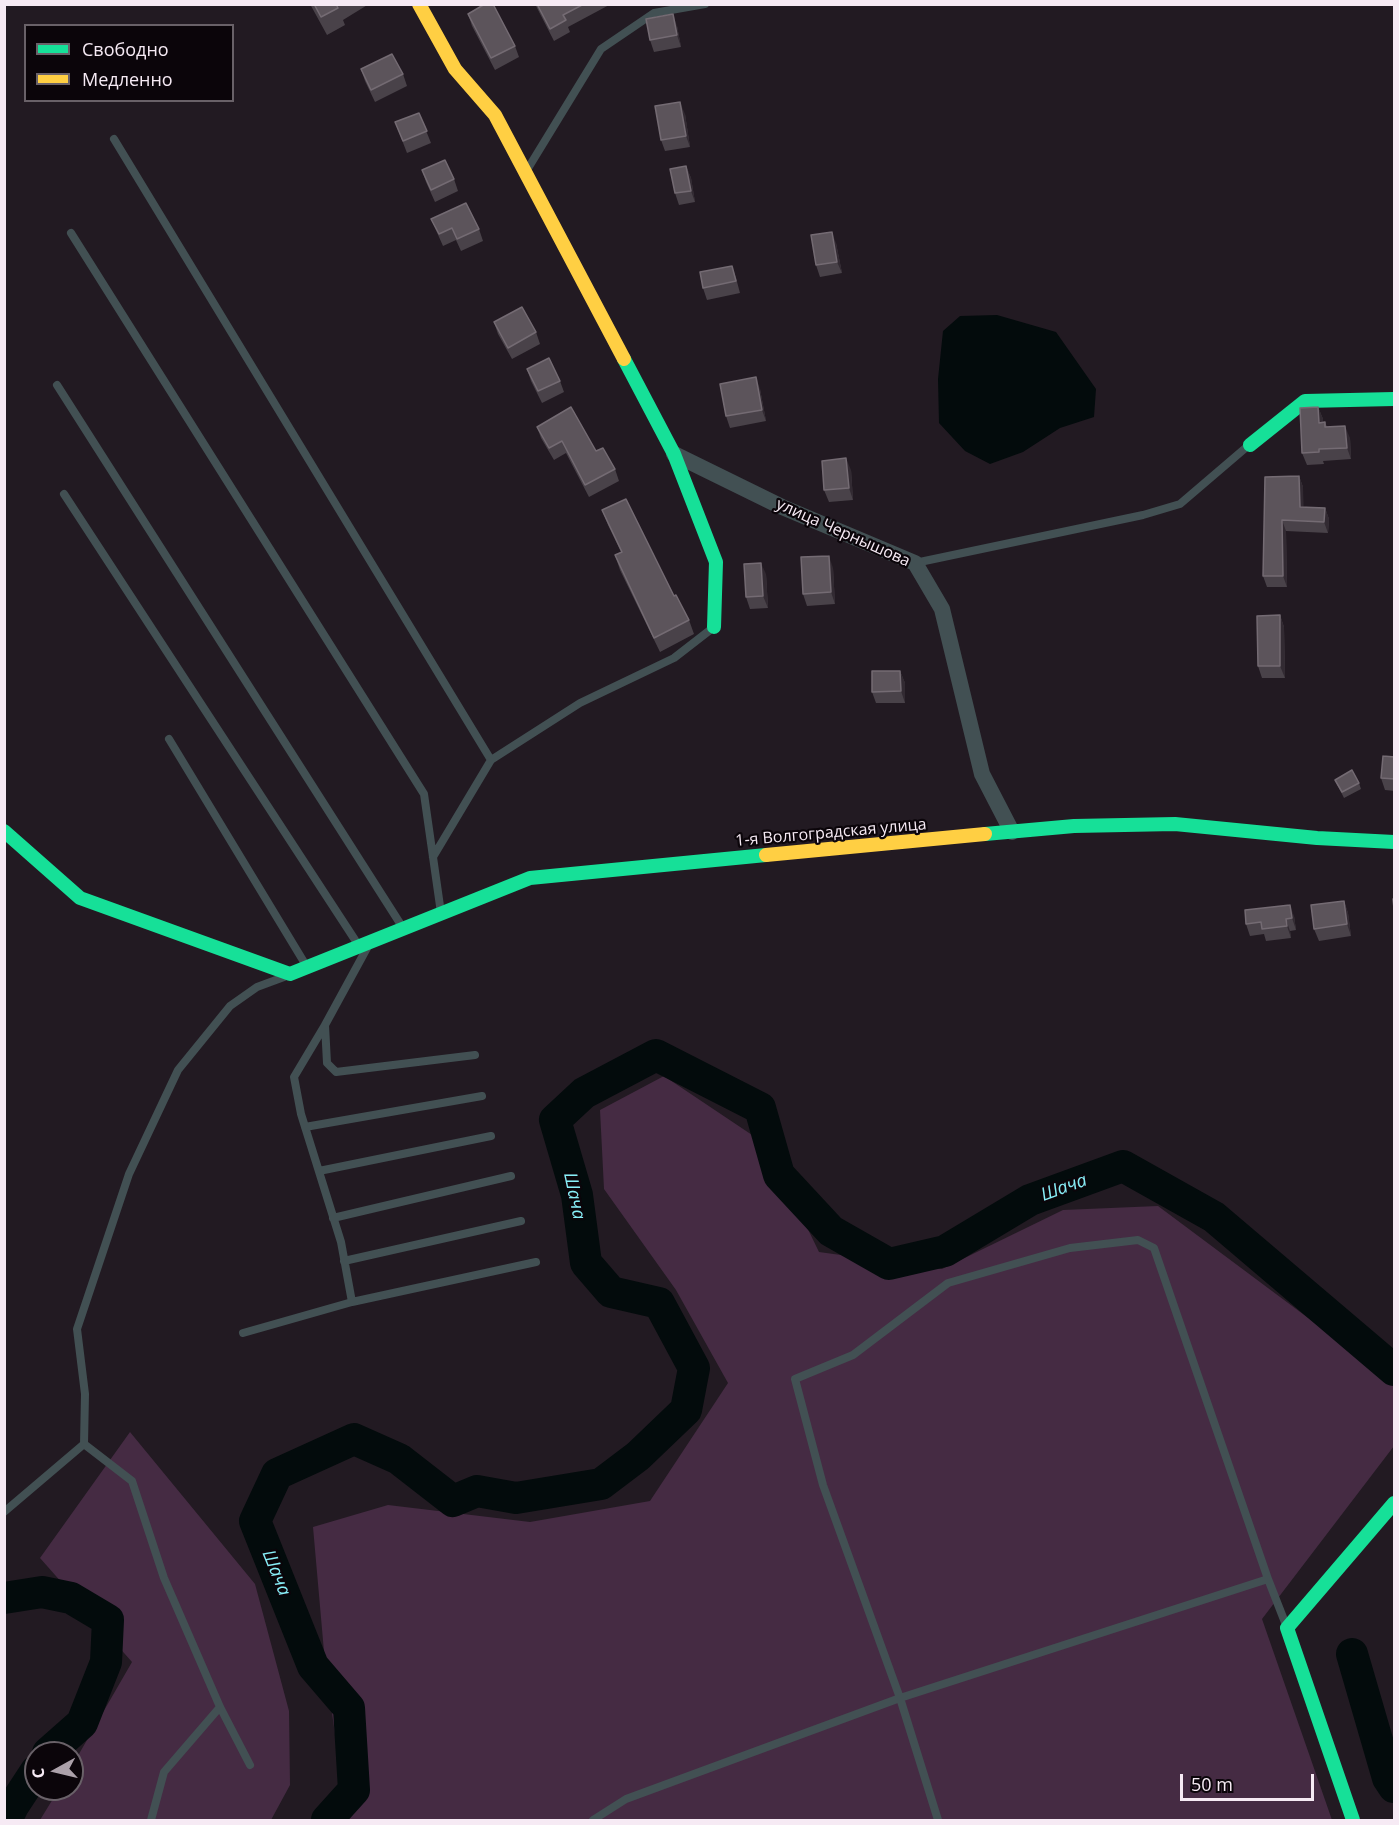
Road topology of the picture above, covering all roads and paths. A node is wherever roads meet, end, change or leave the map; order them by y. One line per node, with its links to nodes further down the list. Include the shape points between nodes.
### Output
1 (419, 4): 4 (street, via 455,69 495,115)
2 (705, 4): 4 (lane, via 654,13 601,49)
3 (114, 139): 14 (lane)
4 (525, 172): 9 (street)
5 (71, 233): 18 (lane, via 424,794)
6 (57, 385): 20 (lane)
7 (1395, 399): 8 (street, via 1305,401)
8 (1250, 445): 11 (lane, via 1180,504)
9 (674, 454): 11 (street, улица Чернышова, via 782,507); 12 (street, via 716,562)
10 (64, 494): 21 (lane)
11 (915, 562): 16 (street, улица Чернышова, via 942,609 981,774)
12 (714, 627): 14 (lane, via 674,658 580,702)
13 (169, 740): 22 (lane)
14 (491, 760): 18 (lane)
15 (4, 831): 23 (street, via 80,898)
16 (1012, 832): 17 (street, 1-я Волгоградская улица, via 1175,824); 19 (street, 1-я Волгоградская улица, via 530,878)
17 (1395, 842)
18 (433, 857): 19 (lane)
19 (441, 914): 20 (street, 1-я Волгоградская улица)
20 (403, 929): 21 (street, 1-я Волгоградская улица)
21 (365, 944): 22 (street, 1-я Волгоградская улица); 24 (lane)
22 (307, 967): 23 (street, 1-я Волгоградская улица)
23 (290, 974): 37 (lane, via 257,987 230,1006 178,1070 129,1174 77,1329 85,1394)
24 (325, 1025): 25 (lane, via 327,1063 336,1072); 27 (lane, via 294,1077)
25 (475, 1055)
26 (482, 1096): 27 (lane)
27 (305, 1127): 29 (lane)
28 (491, 1136): 29 (lane)
29 (319, 1171): 31 (lane)
30 (511, 1176): 31 (lane)
31 (333, 1218): 33 (lane)
32 (521, 1221): 33 (lane)
33 (344, 1261): 35 (lane)
34 (536, 1262): 35 (lane)
35 (352, 1302): 36 (lane)
36 (243, 1333)
37 (84, 1444): 39 (lane); 43 (lane, via 132,1481 164,1578)
38 (1395, 1503): 41 (street)
39 (4, 1512)
40 (1268, 1579): 41 (lane); 42 (lane); 42 (lane, via 1154,1248 1138,1240 1070,1248 948,1283 854,1355 795,1379 823,1485)
41 (1287, 1628): 48 (street)
42 (900, 1698): 46 (lane, via 627,1799); 47 (lane)
43 (220, 1707): 44 (lane); 45 (lane, via 164,1772)
44 (250, 1764)
45 (151, 1821)
46 (593, 1821)
47 (938, 1821)
48 (1353, 1821)

